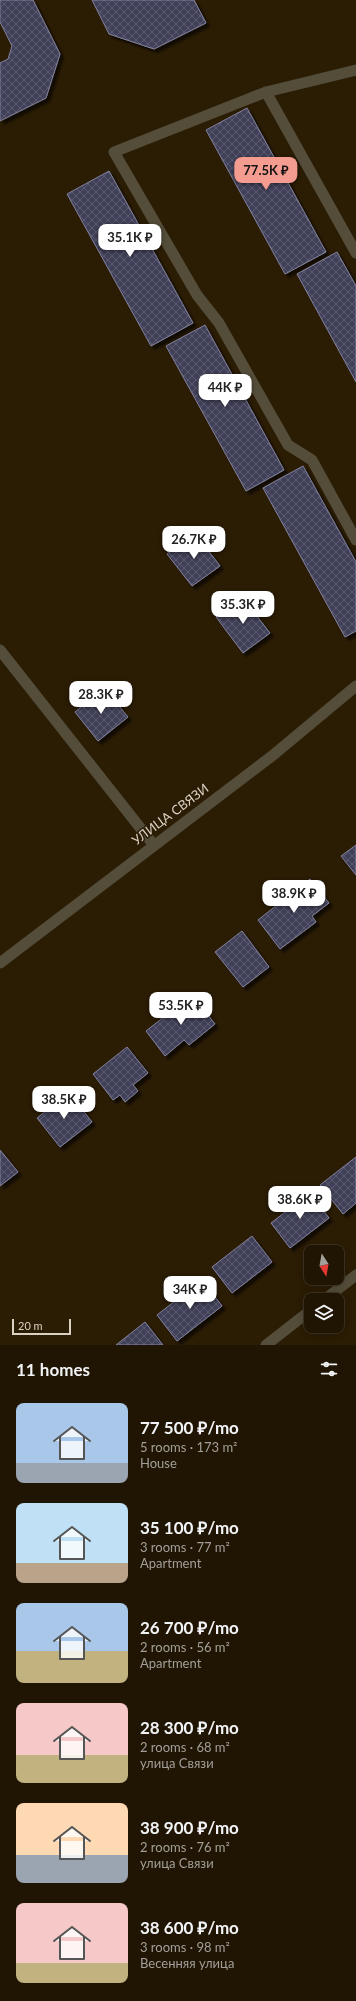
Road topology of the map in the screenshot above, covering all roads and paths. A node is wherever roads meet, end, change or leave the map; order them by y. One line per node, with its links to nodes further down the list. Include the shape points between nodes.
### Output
1 (356, 70): 2 (street)
2 (266, 92): 3 (street); 4 (street, via 114,152 197,295 219,323 288,444 312,460)
3 (356, 253)
4 (356, 540)
5 (0, 650): 7 (street)
6 (356, 686): 7 (street, УЛИЦА СВЯЗИ, via 272,756)
7 (153, 844): 8 (street, УЛИЦА СВЯЗИ)
8 (0, 963)
9 (356, 1275): 10 (street)
10 (333, 1293)
11 (304, 1315): 12 (street)
12 (266, 1345)

